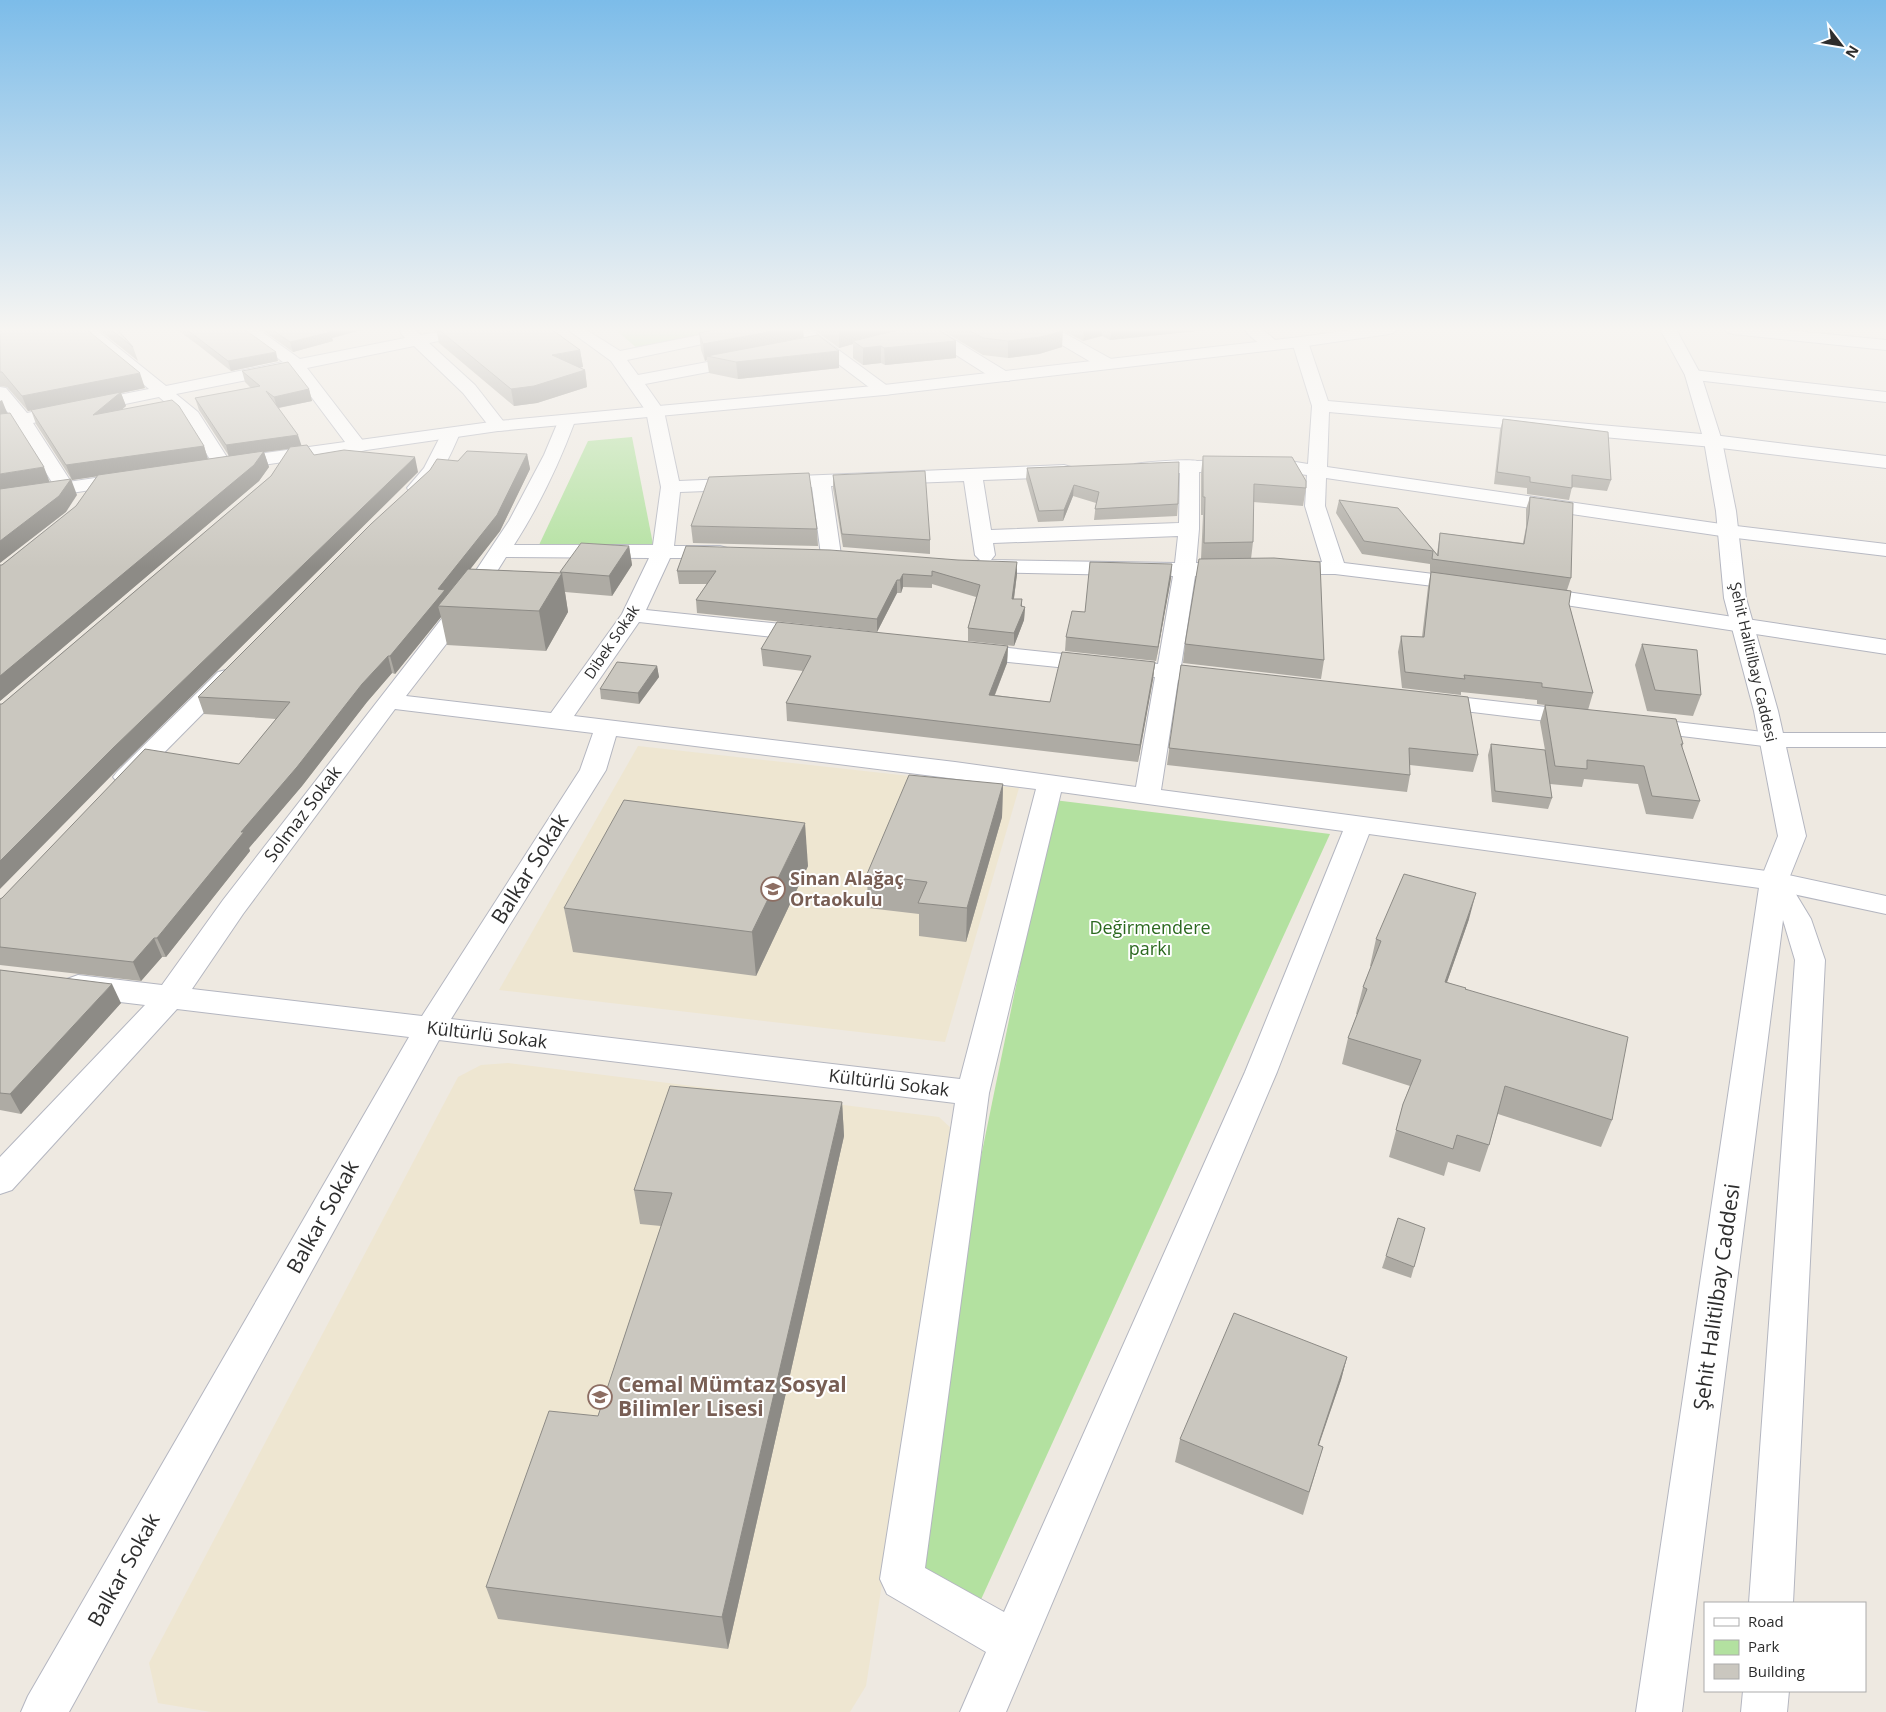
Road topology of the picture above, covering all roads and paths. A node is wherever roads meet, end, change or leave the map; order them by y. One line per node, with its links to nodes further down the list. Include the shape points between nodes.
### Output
1 (14, 409): 11 (street)
2 (71, 409): 11 (street)
3 (184, 409): 20 (street)
4 (330, 409): 17 (street)
5 (485, 409): 14 (street)
6 (678, 409): 10 (street)
7 (1321, 409): 25 (street)
8 (1353, 409): 16 (street)
9 (1703, 409): 16 (street, Şehit Halitilbay Caddesi)
10 (655, 411): 12 (street); 32 (street, Dibek Sokak)
11 (22, 419): 13 (street); 31 (street)
12 (566, 421): 14 (street); 41 (street, Solmaz Sokak, via 554,455)
13 (0, 424)
14 (498, 426): 15 (street)
15 (451, 433): 17 (street); 34 (street, via 425,480)
16 (1713, 441): 19 (street); 37 (street, Şehit Halitilbay Caddesi)
17 (358, 446): 18 (street)
18 (288, 456): 20 (street); 28 (street)
19 (1886, 462)
20 (223, 465): 22 (street)
21 (1190, 466): 23 (street); 25 (street, via 1277,465); 36 (street)
22 (203, 468)
23 (1121, 468)
24 (1082, 470): 26 (street)
25 (1318, 472): 37 (street); 46 (street, via 1315,506)
26 (973, 475): 29 (street); 38 (street)
27 (145, 476): 30 (street)
28 (272, 478)
29 (821, 481): 32 (street); 43 (street)
30 (96, 483): 31 (street); 35 (street)
31 (65, 488): 33 (street)
32 (671, 488): 39 (street, Dibek Sokak)
33 (0, 498)
34 (403, 501)
35 (83, 503)
36 (1189, 529): 38 (street); 47 (street)
37 (1728, 531): 40 (street); 51 (street, Şehit Halitilbay Caddesi, via 1735,598)
38 (982, 537): 45 (street)
39 (664, 550): 41 (street); 42 (street); 50 (street, Dibek Sokak)
40 (1886, 550)
41 (500, 551): 59 (street, Solmaz Sokak, via 466,603)
42 (742, 552)
43 (831, 555)
44 (958, 565): 45 (street)
45 (987, 566): 47 (street)
46 (1335, 568): 47 (street); 48 (street)
47 (1184, 570): 56 (street)
48 (1488, 587)
49 (1517, 591): 51 (street)
50 (633, 615): 52 (street); 60 (street, Dibek Sokak)
51 (1742, 624): 54 (street); 62 (street, Şehit Halitilbay Caddesi)
52 (829, 636)
53 (947, 648): 56 (street)
54 (1886, 648)
55 (241, 662): 65 (street)
56 (1168, 671): 57 (street); 66 (street)
57 (1237, 679)
58 (1406, 698): 62 (street)
59 (389, 701): 60 (street); 71 (street, Solmaz Sokak, via 233,907)
60 (558, 721): 61 (street)
61 (607, 727): 64 (street); 72 (street, Balkar Sokak, via 593,770)
62 (1772, 740): 63 (street); 68 (street, Şehit Halitilbay Caddesi, via 1792,836)
63 (1886, 740)
64 (1050, 783): 66 (street); 73 (street)
65 (111, 794)
66 (1147, 796): 67 (street)
67 (1359, 825): 68 (street); 76 (street, via 1261,1072)
68 (1774, 881): 69 (street); 75 (street, via 1797,919 1810,960); 80 (street, Şehit Halitilbay Caddesi)
69 (1886, 905)
70 (47, 982): 71 (street, Kültürlü Sokak)
71 (170, 997): 72 (street, Kültürlü Sokak); 74 (street, Solmaz Sokak)
72 (430, 1028): 73 (street, Kültürlü Sokak); 78 (street, Balkar Sokak)
73 (973, 1093): 76 (street, via 902,1580)
74 (0, 1180)
75 (1771, 1602)
76 (1014, 1643): 79 (street)
77 (1766, 1692): 81 (street)
78 (44, 1712)
79 (983, 1712)
80 (1659, 1712)
81 (1764, 1712)

